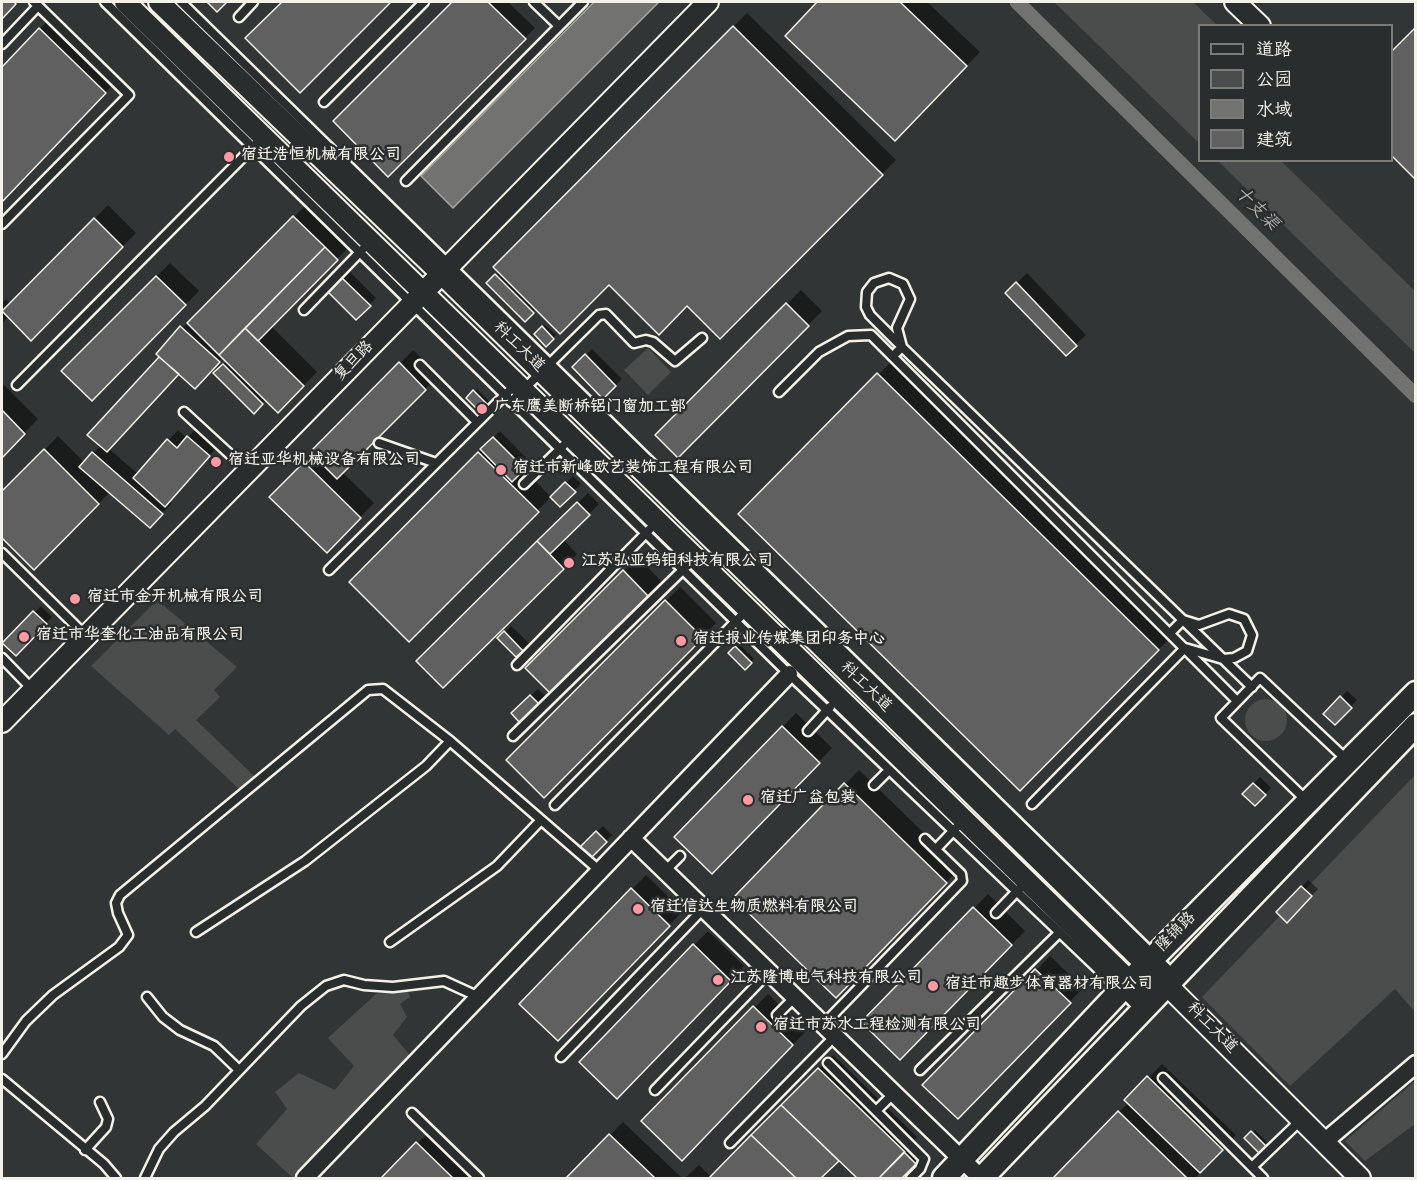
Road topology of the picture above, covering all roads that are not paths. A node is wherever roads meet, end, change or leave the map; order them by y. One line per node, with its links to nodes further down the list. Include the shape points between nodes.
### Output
1 (105, 2): 17 (lane)
2 (125, 2): 17 (street, 科工大道)
3 (159, 2): 21 (street, 科工大道)
4 (181, 2): 21 (lane)
5 (253, 2): 12 (lane)
6 (424, 2): 16 (lane)
7 (534, 2): 14 (lane)
8 (583, 2): 14 (lane)
9 (708, 2): 21 (street, 复旦路)
10 (1235, 2): 13 (street)
11 (36, 4): 15 (lane); 19 (lane, via 129,95)
12 (239, 16)
13 (1258, 24)
14 (559, 26): 18 (lane)
15 (2, 44)
16 (324, 102)
17 (259, 141): 20 (street, 科工大道); 31 (lane)
18 (406, 181)
19 (2, 224)
20 (365, 247): 22 (street, 科工大道); 23 (lane)
21 (446, 270): 22 (street, 复旦路); 30 (street, 科工大道)
22 (418, 298): 33 (street, 科工大道); 39 (street, 复旦路)
23 (304, 310)
24 (870, 315): 25 (lane); 27 (lane); 27 (lane, via 865,298 870,287 889,279 903,284 910,299 897,328)
25 (871, 335): 28 (lane); 32 (lane, via 848,336 819,352)
26 (702, 338): 30 (lane, via 675,361 653,342 634,344 606,314 599,315)
27 (902, 347): 28 (lane); 46 (lane)
28 (893, 356): 47 (lane)
29 (420, 365): 35 (lane)
30 (542, 366): 33 (lane); 84 (street, 科工大道)
31 (17, 385)
32 (779, 392)
33 (514, 393): 35 (lane); 37 (street, 科工大道)
34 (184, 412): 39 (lane)
35 (477, 422): 38 (lane)
36 (379, 443): 38 (lane)
37 (566, 443): 40 (lane); 41 (street, 科工大道)
38 (436, 463): 44 (lane)
39 (248, 471): 48 (street, 复旦路)
40 (524, 484)
41 (652, 527): 43 (street, 科工大道); 52 (lane)
42 (2, 553): 48 (lane)
43 (689, 563): 45 (street, 科工大道); 62 (lane)
44 (329, 570)
45 (742, 615): 53 (lane); 58 (street, 科工大道); 69 (lane)
46 (1183, 620): 47 (lane); 51 (lane); 51 (lane, via 1199,625 1229,614 1244,619 1252,635 1247,651 1242,656)
47 (1170, 633): 49 (lane)
48 (86, 636): 55 (street, 复旦路)
49 (1185, 648): 51 (lane); 57 (lane); 68 (lane)
50 (2, 658): 55 (lane)
51 (1223, 659): 54 (lane)
52 (517, 665)
53 (789, 674): 58 (lane); 72 (street)
54 (1252, 687): 57 (lane); 64 (lane, via 1260,678)
55 (33, 690): 59 (street, 复旦路)
56 (1416, 693): 64 (main road, 隆锦路)
57 (1237, 701): 67 (lane, via 1221,718)
58 (833, 704): 61 (lane); 65 (lane); 71 (street, 科工大道)
59 (2, 722)
60 (1416, 726): 86 (main road, 隆锦路)
61 (808, 730)
62 (513, 736)
63 (450, 741): 70 (lane); 81 (lane, via 426,766 305,861); 94 (lane, via 383,689 368,690 120,895 116,903 128,934 124,941 53,995 26,1021)
64 (1348, 761): 67 (main road, 隆锦路)
65 (889, 770): 66 (lane); 71 (lane)
66 (874, 785)
67 (1308, 802): 84 (main road, 隆锦路)
68 (1032, 804)
69 (555, 805)
70 (541, 820): 76 (lane); 83 (lane, via 497,866)
71 (959, 825): 74 (lane); 78 (street, 科工大道)
72 (631, 838): 76 (street); 77 (street)
73 (925, 839): 74 (lane)
74 (936, 849): 93 (lane, via 961,874 962,881)
75 (680, 856): 77 (lane)
76 (600, 871): 89 (street)
77 (666, 872): 79 (street)
78 (1022, 886): 80 (lane); 82 (lane); 87 (street, 科工大道)
79 (704, 908): 85 (street); 95 (lane)
80 (996, 913)
81 (196, 932)
82 (1060, 932): 87 (lane); 99 (lane)
83 (390, 942)
84 (1150, 960): 86 (street, 科工大道); 87 (main road, 隆锦路)
85 (769, 972): 90 (street); 102 (lane)
86 (1171, 981): 91 (main road, 隆锦路); 107 (street, 科工大道)
87 (1125, 986): 91 (street, 科工大道); 111 (main road, 隆锦路)
88 (147, 997): 98 (lane, via 163,1017 214,1046)
89 (479, 997): 98 (lane, via 444,981 393,987 344,980 326,986 301,1006); 115 (street)
90 (795, 997): 92 (lane); 93 (street)
91 (1146, 1006): 119 (main road, 隆锦路)
92 (777, 1016)
93 (829, 1030): 103 (street); 109 (lane)
94 (2, 1054)
95 (561, 1057)
96 (828, 1064): 105 (lane)
97 (1416, 1064): 108 (street)
98 (239, 1070): 114 (lane, via 159,1149)
99 (920, 1070)
100 (1163, 1078): 112 (lane)
101 (2, 1079): 110 (lane)
102 (655, 1090)
103 (894, 1093): 105 (lane); 111 (street)
104 (100, 1102): 110 (lane, via 108,1119 106,1127)
105 (876, 1111): 117 (lane, via 924,1159)
106 (412, 1113): 116 (lane)
107 (1301, 1119): 108 (street, 科工大道); 112 (lane)
108 (1324, 1142): 121 (street, 科工大道)
109 (730, 1143)
110 (85, 1150): 113 (lane)
111 (962, 1159): 118 (main road, 隆锦路); 119 (street)
112 (1252, 1167): 120 (lane)
113 (116, 1179)
114 (145, 1179)
115 (305, 1179)
116 (479, 1179)
117 (911, 1179)
118 (944, 1179)
119 (982, 1179)
120 (1263, 1179)
121 (1360, 1179)

